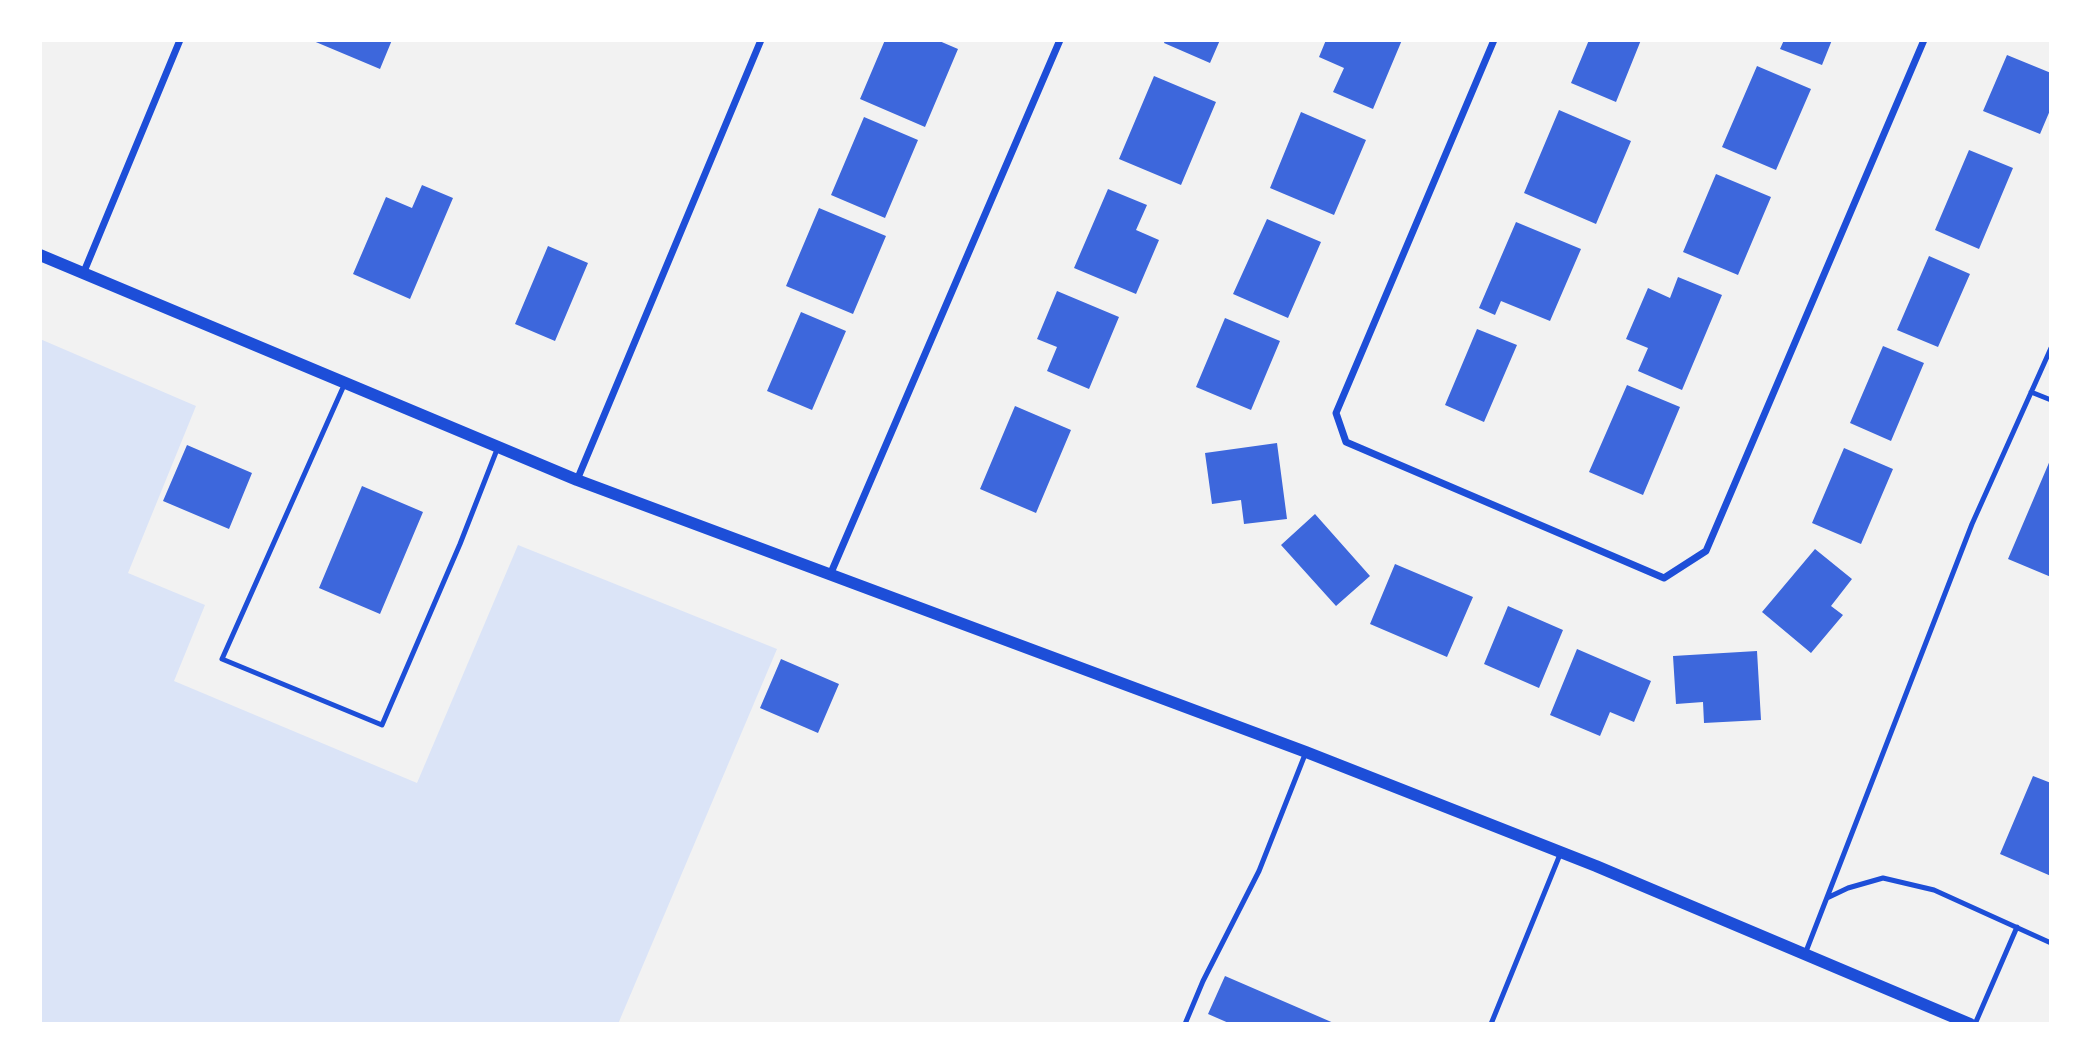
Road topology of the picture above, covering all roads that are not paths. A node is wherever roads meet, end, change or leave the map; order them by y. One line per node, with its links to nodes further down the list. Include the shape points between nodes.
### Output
1 (180, 40): 7 (street)
2 (761, 40): 13 (street)
3 (1060, 40): 14 (street)
4 (1494, 40): 5 (street, via 1336,413 1346,442 1664,578 1706,551)
5 (1924, 40)
6 (40, 255): 7 (street)
7 (83, 274): 9 (street)
8 (2051, 348): 10 (lane)
9 (345, 383): 12 (street); 12 (lane, via 222,659 382,725)
10 (2031, 392): 11 (lane); 17 (lane, via 1972,524)
11 (2051, 400)
12 (498, 447): 13 (street)
13 (577, 480): 14 (street)
14 (830, 575): 15 (street)
15 (1306, 752): 16 (street); 21 (lane, via 1259,871)
16 (1561, 852): 20 (street); 22 (lane)
17 (1827, 898): 18 (lane, via 1883,878 1934,890); 20 (lane)
18 (2017, 927): 19 (lane); 23 (lane)
19 (2051, 943)
20 (1805, 954): 23 (street)
21 (1185, 1024)
22 (1491, 1024)
23 (1972, 1024)

